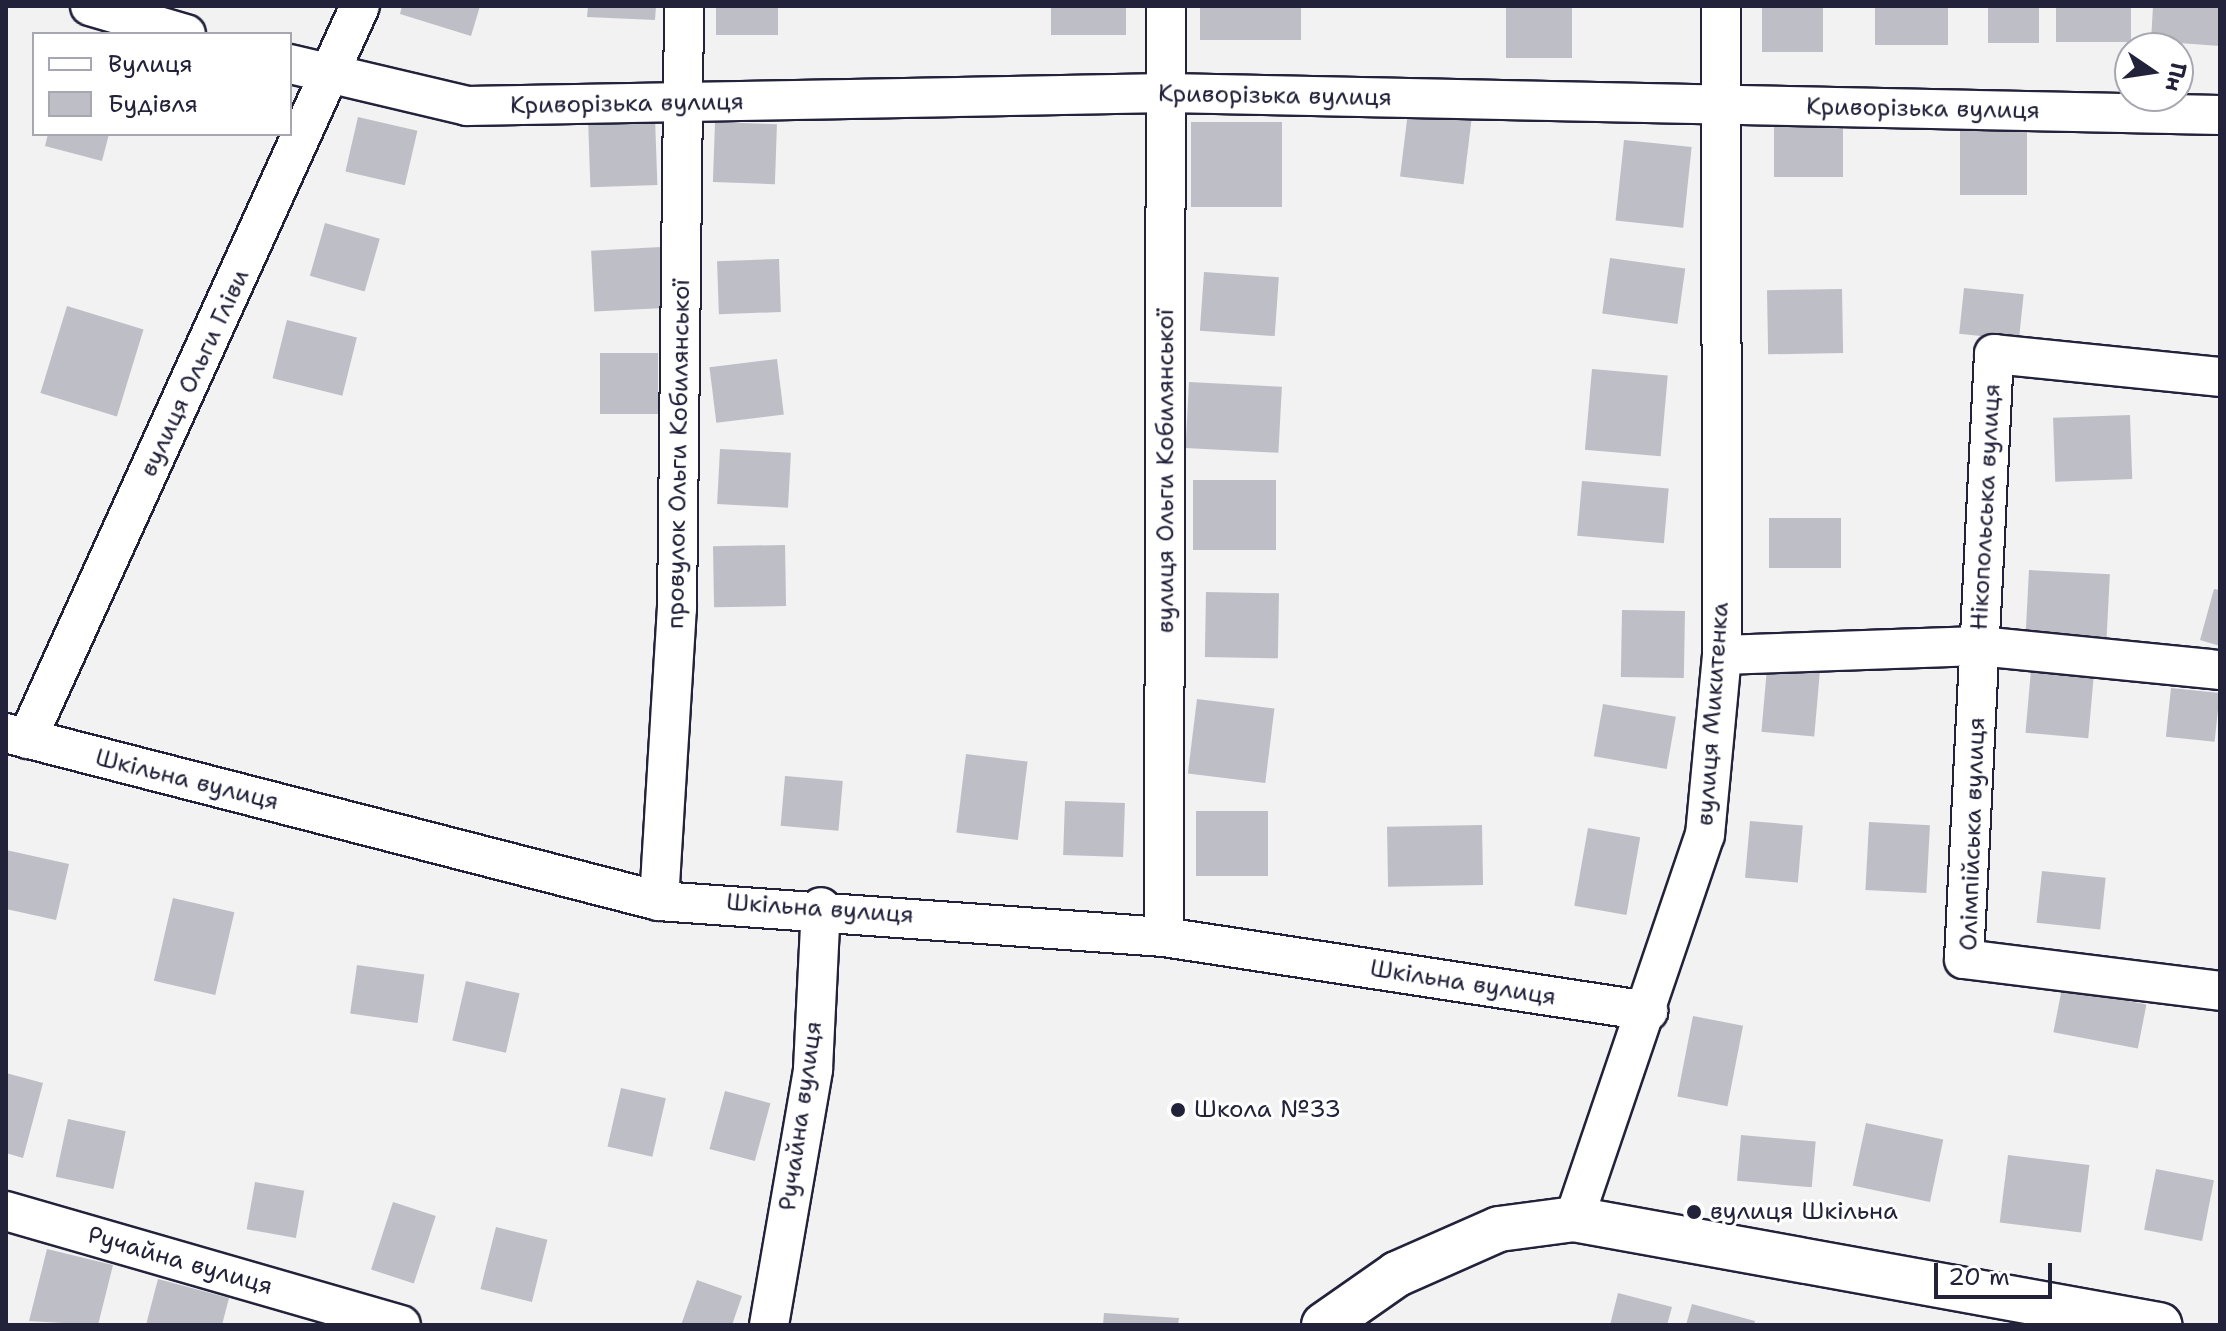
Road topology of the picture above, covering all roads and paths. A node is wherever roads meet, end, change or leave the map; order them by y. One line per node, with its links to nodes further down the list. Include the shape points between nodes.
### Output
1 (90, 6): 6 (street)
2 (360, 6): 8 (street, вулиця Ольги Гліви)
3 (684, 6): 10 (street, провулок Ольги Кобилянської)
4 (1166, 6): 9 (street, вулиця Ольги Кобилянської)
5 (1721, 6): 11 (street, вулиця Микитенка)
6 (179, 32)
7 (292, 65): 8 (street, Криворізька вулиця)
8 (333, 77): 10 (street, Криворізька вулиця, via 467,106); 17 (street, вулиця Ольги Гліви)
9 (1167, 93): 10 (street, Криворізька вулиця); 11 (street, Криворізька вулиця); 20 (street, вулиця Ольги Кобилянської)
10 (686, 104): 18 (street, провулок Ольги Кобилянської, via 677,609)
11 (1719, 105): 12 (street, Криворізька вулиця); 15 (street, вулиця Микитенка)
12 (2220, 115)
13 (2220, 377): 14 (street, Нікопольська вулиця, via 1994,354)
14 (1979, 646): 15 (street); 16 (street); 21 (street, Олімпійська вулиця, via 1964,959)
15 (1722, 655): 22 (street, вулиця Микитенка, via 1705,835)
16 (2220, 670)
17 (16, 736): 18 (street, Шкільна вулиця)
18 (659, 901): 19 (street, Шкільна вулиця)
19 (821, 907): 20 (street, Шкільна вулиця); 26 (street, Ручайна вулиця, via 813,1069)
20 (1164, 937): 22 (street, Шкільна вулиця)
21 (2220, 991)
22 (1648, 1011): 24 (street, вулиця Микитенка)
23 (6, 1211): 25 (street, Ручайна вулиця)
24 (1574, 1219): 27 (street, via 1499,1229 1397,1274); 28 (street)
25 (401, 1325)
26 (769, 1325)
27 (1324, 1325)
28 (2159, 1325)

